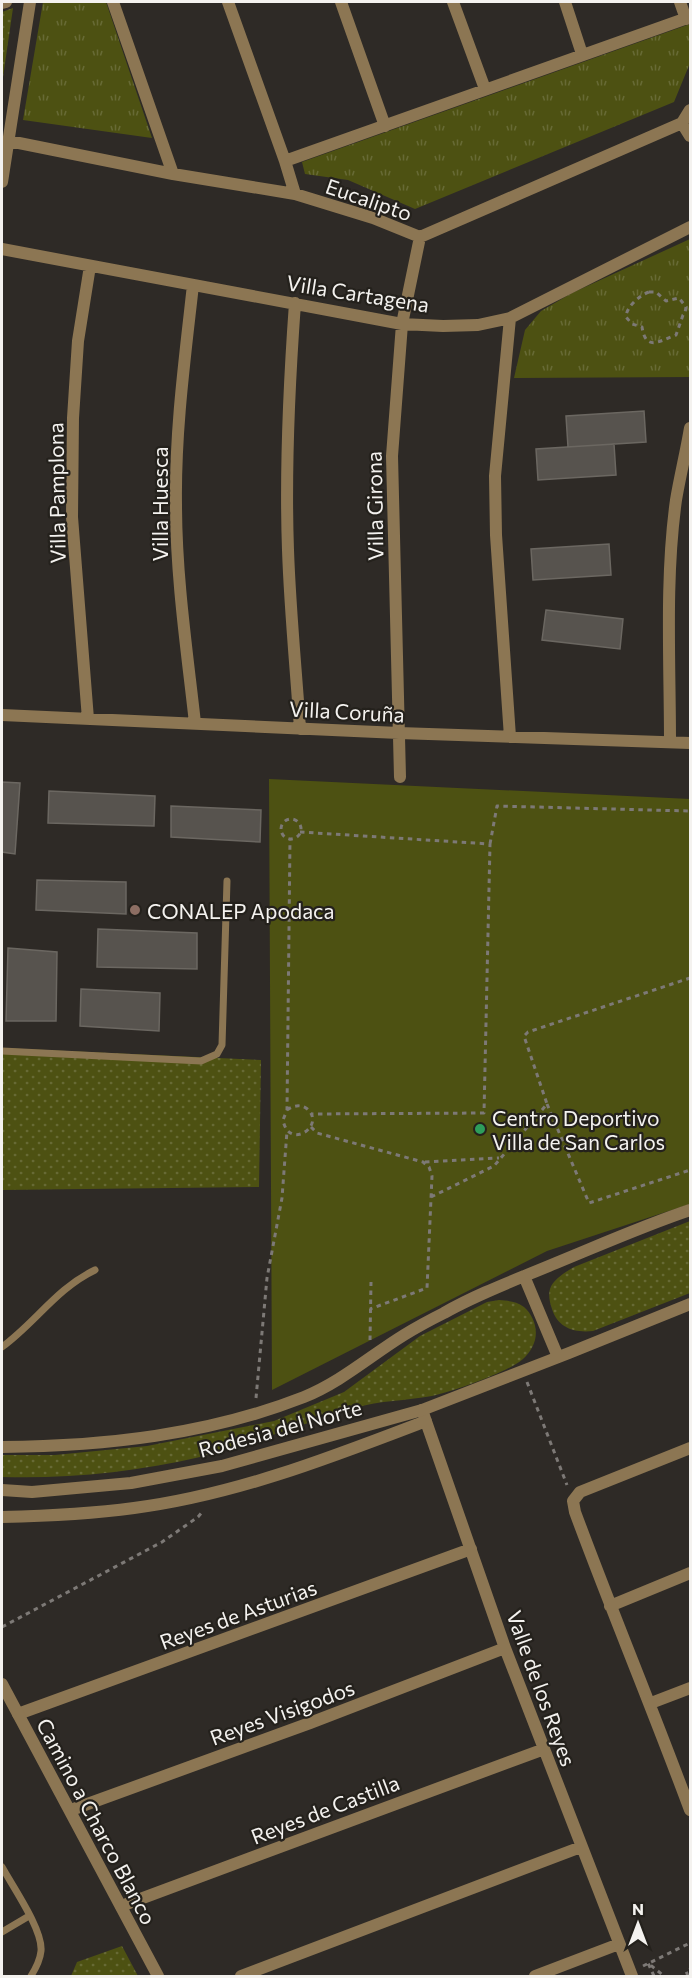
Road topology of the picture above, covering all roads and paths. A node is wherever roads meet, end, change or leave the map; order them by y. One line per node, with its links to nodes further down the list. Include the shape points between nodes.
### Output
1 (6, 2): 9 (street)
2 (30, 2): 17 (street)
3 (113, 2): 19 (street)
4 (228, 2): 18 (street)
5 (341, 2): 15 (street)
6 (453, 2): 12 (street)
7 (565, 2): 11 (street)
8 (680, 2): 10 (street)
9 (2, 3)
10 (688, 18): 11 (street)
11 (582, 54): 12 (street)
12 (485, 89): 15 (street)
13 (690, 110): 14 (street)
14 (682, 123): 16 (street); 23 (street, Eucalipto)
15 (385, 126): 18 (street)
16 (690, 136)
17 (9, 141): 19 (street, Eucalipto); 20 (street)
18 (285, 161): 21 (street)
19 (173, 174): 21 (street, Eucalipto)
20 (2, 182)
21 (295, 194): 23 (street, Eucalipto)
22 (690, 227): 28 (street, Villa Cartagena)
23 (420, 237): 29 (street, Villa Girona)
24 (2, 249): 25 (street, Villa Cartagena)
25 (90, 266): 26 (street, Villa Cartagena); 33 (street, Villa Pamplona, via 78,341 72,506)
26 (193, 285): 27 (street, Villa Cartagena); 34 (street, Villa Huesca, via 180,400 176,503 178,572)
27 (295, 303): 29 (street, Villa Cartagena); 35 (street, via 289,382 288,551)
28 (510, 318): 29 (street, Villa Cartagena, via 478,325); 37 (street, via 495,476)
29 (402, 324): 36 (street, Villa Girona, via 392,456)
30 (676, 335): 30 (path, via 686,307 679,298 666,301 656,292 649,292 626,311 627,320 642,327 649,343)
31 (690, 428): 38 (street, via 676,500 672,550)
32 (2, 715): 33 (street, Villa Coruña)
33 (88, 719): 34 (street, Villa Coruña)
34 (195, 723): 35 (street, Villa Coruña)
35 (300, 729): 36 (street, Villa Coruña)
36 (399, 733): 37 (street, Villa Coruña); 40 (street, Villa Girona)
37 (510, 737): 38 (street, Villa Coruña)
38 (670, 742): 39 (street, Villa Coruña)
39 (690, 743)
40 (400, 777)
41 (690, 813): 44 (path, via 496,806)
42 (300, 832): 43 (path); 43 (path, via 294,820 285,821 281,831); 44 (path)
43 (290, 839): 49 (path)
44 (490, 844): 50 (path, via 484,1113)
45 (227, 881): 47 (lane, via 222,1045 217,1054 201,1061)
46 (690, 978): 48 (path, via 528,1032 524,1036)
47 (2, 1052)
48 (547, 1104): 53 (path); 55 (path, via 590,1203)
49 (287, 1110): 50 (path, via 300,1106); 52 (path, via 283,1120)
50 (311, 1114): 51 (path)
51 (311, 1127): 52 (path, via 300,1135); 54 (path, via 317,1133)
52 (287, 1131): 67 (path)
53 (500, 1158): 54 (path); 56 (path, via 494,1166)
54 (423, 1162): 56 (path, via 432,1176)
55 (690, 1170)
56 (431, 1197): 62 (path, via 427,1288)
57 (690, 1210): 59 (street, Rodesia del Norte)
58 (94, 1270): 63 (lane, via 64,1288)
59 (524, 1276): 64 (street); 65 (street, Rodesia del Norte, via 447,1311)
60 (371, 1282): 62 (path)
61 (690, 1304): 64 (street, Rodesia del Norte)
62 (370, 1309): 65 (path)
63 (2, 1347)
64 (558, 1357): 66 (street, Rodesia del Norte)
65 (370, 1359): 67 (street, Rodesia del Norte, via 337,1381)
66 (522, 1371): 68 (street, Rodesia del Norte); 73 (path)
67 (254, 1414): 69 (street, Rodesia del Norte, via 161,1436 60,1446)
68 (424, 1415): 71 (street, Rodesia del Norte, via 222,1466 131,1483 32,1492); 72 (street, via 326,1460); 75 (street, Valle de los Reyes)
69 (2, 1447)
70 (690, 1448): 73 (street, via 580,1491)
71 (2, 1490)
72 (219, 1491): 74 (street, via 135,1508); 78 (path, via 198,1517 162,1542)
73 (573, 1501): 77 (street)
74 (2, 1517)
75 (471, 1549): 79 (street, Valle de los Reyes); 83 (street, Reyes de Asturias)
76 (690, 1573): 77 (street)
77 (610, 1606): 82 (street)
78 (2, 1627)
79 (505, 1647): 84 (street, Valle de los Reyes); 85 (street, Reyes Visigodos)
80 (2, 1684): 83 (street, Camino a Charco Blanco)
81 (690, 1688): 82 (street)
82 (651, 1703): 86 (street)
83 (18, 1714): 85 (street, Camino a Charco Blanco)
84 (544, 1749): 87 (street, Valle de los Reyes); 91 (street, Reyes de Castilla)
85 (71, 1810): 91 (street, Camino a Charco Blanco)
86 (690, 1810)
87 (581, 1847): 95 (street, Valle de los Reyes); 101 (street)
88 (2, 1867): 89 (lane)
89 (9, 1881): 90 (lane); 92 (lane)
90 (2, 1885)
91 (121, 1906): 100 (street, Camino a Charco Blanco)
92 (29, 1916): 93 (lane); 99 (lane, via 41,1948 39,1964)
93 (2, 1932)
94 (690, 1943): 96 (path)
95 (620, 1944): 98 (street, Valle de los Reyes); 102 (street)
96 (648, 1963): 98 (path); 103 (path); 104 (path)
97 (690, 1969): 105 (path, via 686,1971)
98 (631, 1974)
99 (31, 1977)
100 (158, 1977)
101 (241, 1977)
102 (535, 1977)
103 (654, 1977)
104 (664, 1977)
105 (688, 1977)

